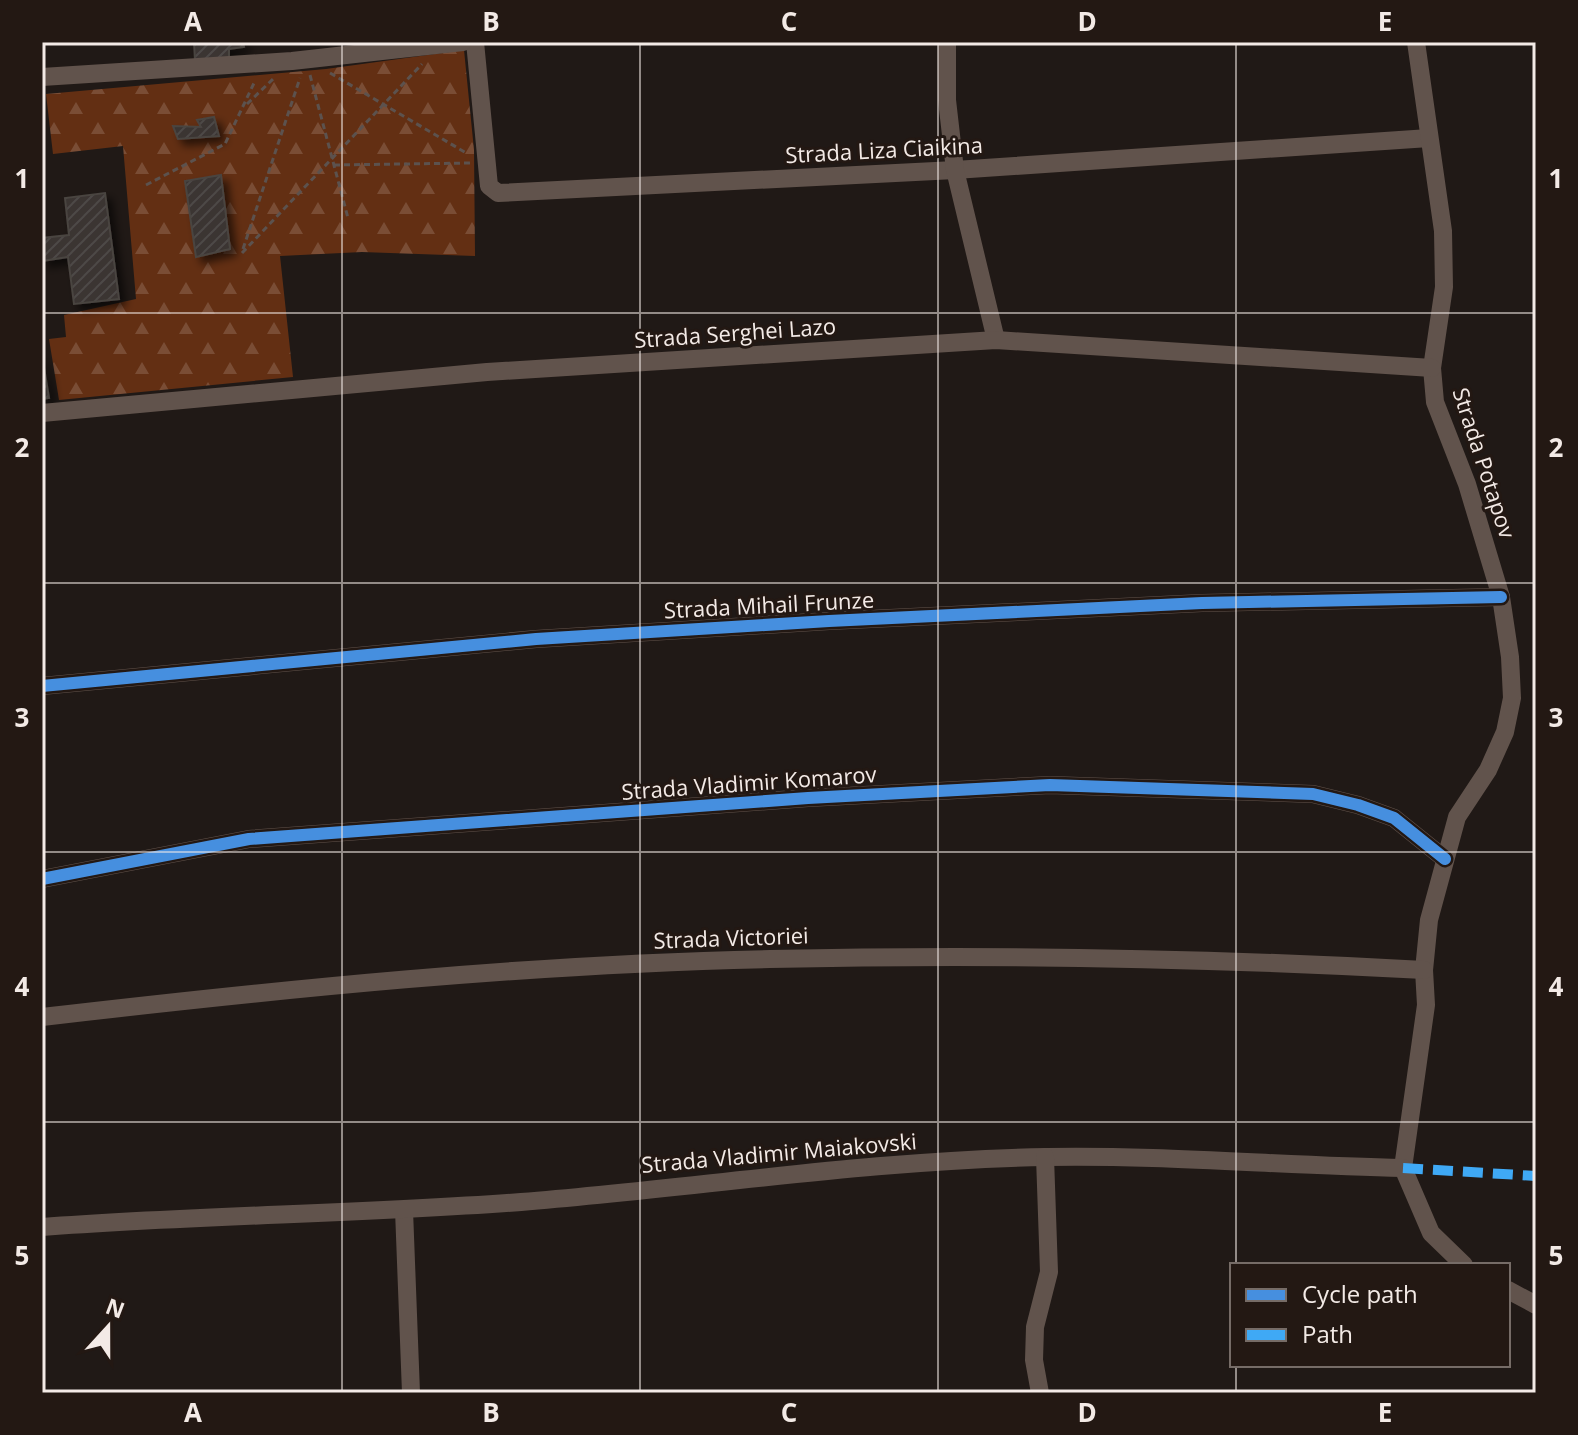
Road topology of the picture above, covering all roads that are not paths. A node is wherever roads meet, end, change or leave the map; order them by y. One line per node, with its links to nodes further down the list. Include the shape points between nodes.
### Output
1 (463, 42): 5 (street)
2 (475, 42): 8 (street, Strada Liza Ciaikina, via 484,163 489,186 498,193)
3 (947, 42): 8 (street)
4 (1416, 42): 7 (street, Strada Potapov)
5 (296, 54): 6 (street, via 263,63)
6 (42, 77)
7 (1429, 138): 8 (street, Strada Liza Ciaikina); 10 (street, Strada Potapov, via 1443,231 1444,287)
8 (955, 170): 9 (street)
9 (996, 340): 10 (street, Strada Serghei Lazo); 11 (street, Strada Serghei Lazo, via 351,383)
10 (1432, 368): 12 (street, Strada Potapov, via 1435,402 1467,484)
11 (42, 413)
12 (1501, 597): 13 (street, Strada Mihail Frunze, via 1202,603 798,623 536,639); 14 (street, Strada Potapov, via 1512,698 1505,732 1457,817)
13 (42, 686)
14 (1445, 859): 15 (street, Strada Vladimir Komarov, via 1394,818 1313,794 1050,785 249,839); 16 (street, Strada Potapov, via 1429,920)
15 (42, 879)
16 (1424, 970): 17 (street, Strada Victoriei, via 1212,958 768,959 497,973); 19 (street, Strada Potapov, via 1426,1005)
17 (42, 1017)
18 (1045, 1157): 19 (street, Strada Vladimir Maiakovski); 20 (street, Strada Vladimir Maiakovski); 26 (street, via 1049,1272 1035,1327 1034,1360)
19 (1403, 1168): 22 (street, via 1431,1233)
20 (404, 1210): 21 (street, Strada Vladimir Maiakovski); 25 (street)
21 (42, 1227)
22 (1462, 1263)
23 (1510, 1291): 24 (street)
24 (1536, 1305)
25 (411, 1393)
26 (1040, 1393)

